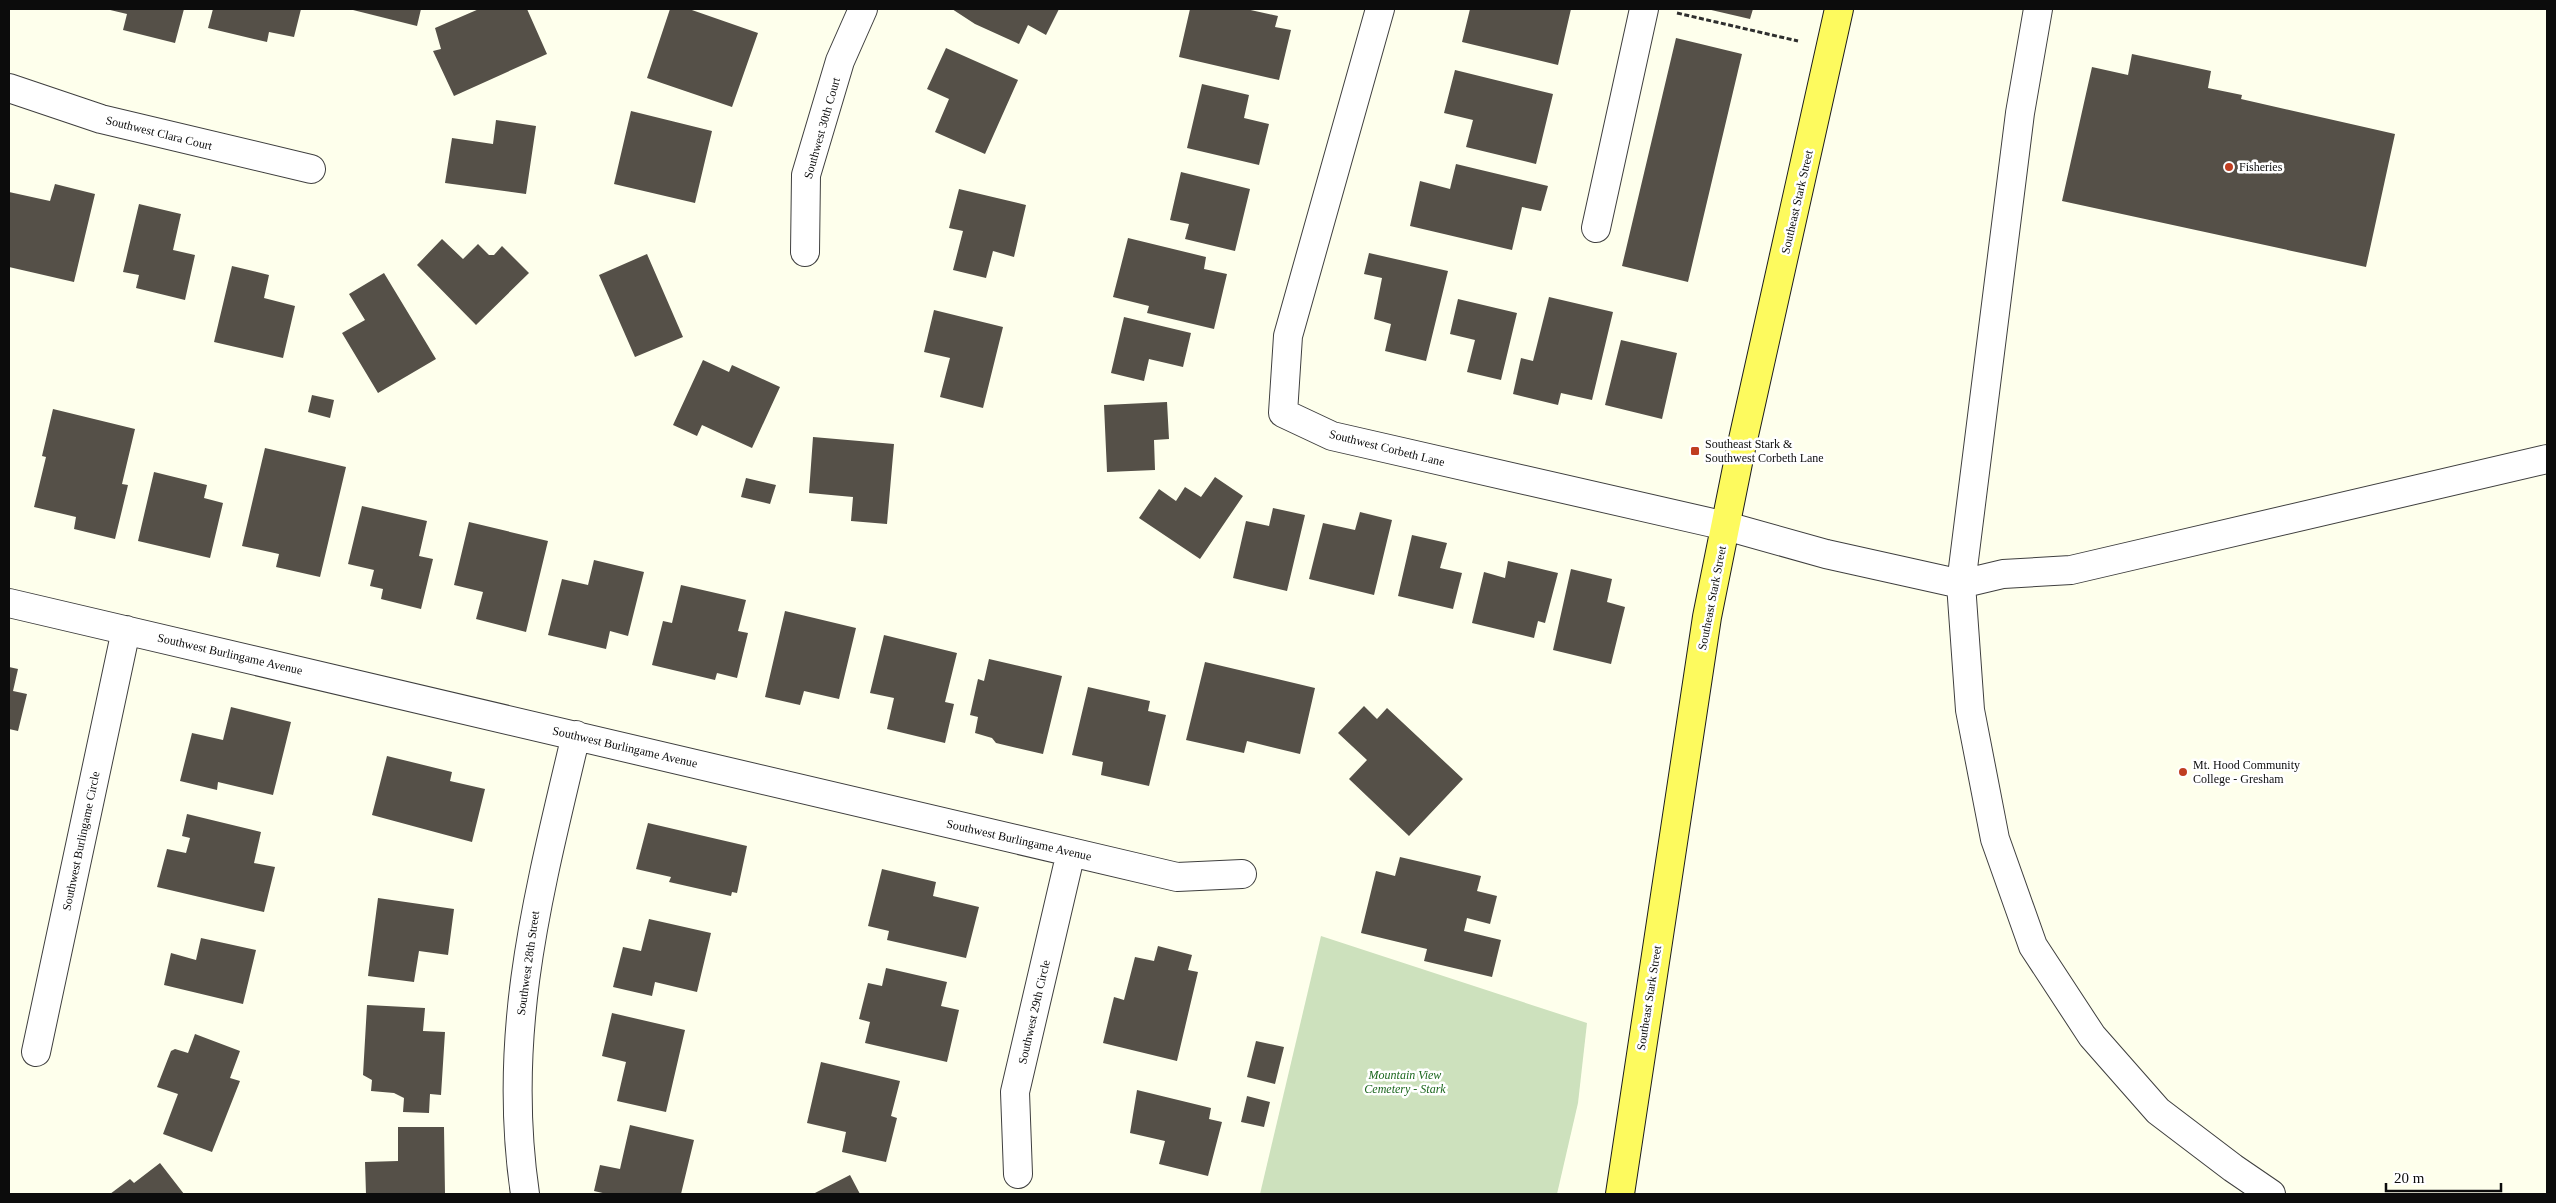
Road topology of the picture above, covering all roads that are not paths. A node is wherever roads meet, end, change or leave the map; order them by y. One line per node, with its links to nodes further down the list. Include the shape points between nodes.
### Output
1 (863, 9): 9 (street, Southwest 30th Court, via 840,61 806,175)
2 (1380, 9): 11 (street, Southwest Corbeth Lane, via 1288,336 1283,413 1332,436)
3 (1839, 9): 11 (main road, Southeast Stark Street)
4 (2038, 9): 12 (street, via 2020,113)
5 (1656, 10): 8 (street)
6 (9, 88): 7 (street, Southwest Clara Court, via 101,119)
7 (311, 169)
8 (1596, 228)
9 (805, 252)
10 (2547, 459): 12 (street, via 2071,570 2003,574)
11 (1726, 526): 12 (street, via 1826,554); 21 (main road, Southeast Stark Street, via 1707,617)
12 (1961, 584): 22 (street, via 1970,710 1995,839 2033,946 2092,1036 2158,1111)
13 (9, 603): 14 (street, Southwest Burlingame Avenue)
14 (126, 630): 15 (street, Southwest Burlingame Avenue); 18 (street, Southwest Burlingame Circle)
15 (576, 735): 16 (street, Southwest Burlingame Avenue); 20 (street, Southwest 28th Street, via 538,898 520,1011 517,1092)
16 (1071, 852): 17 (street, Southwest Burlingame Avenue, via 1178,877); 19 (street, Southwest 29th Circle, via 1015,1092)
17 (1242, 874)
18 (36, 1052)
19 (1018, 1174)
20 (525, 1194)
21 (1620, 1194)
22 (2272, 1194)

